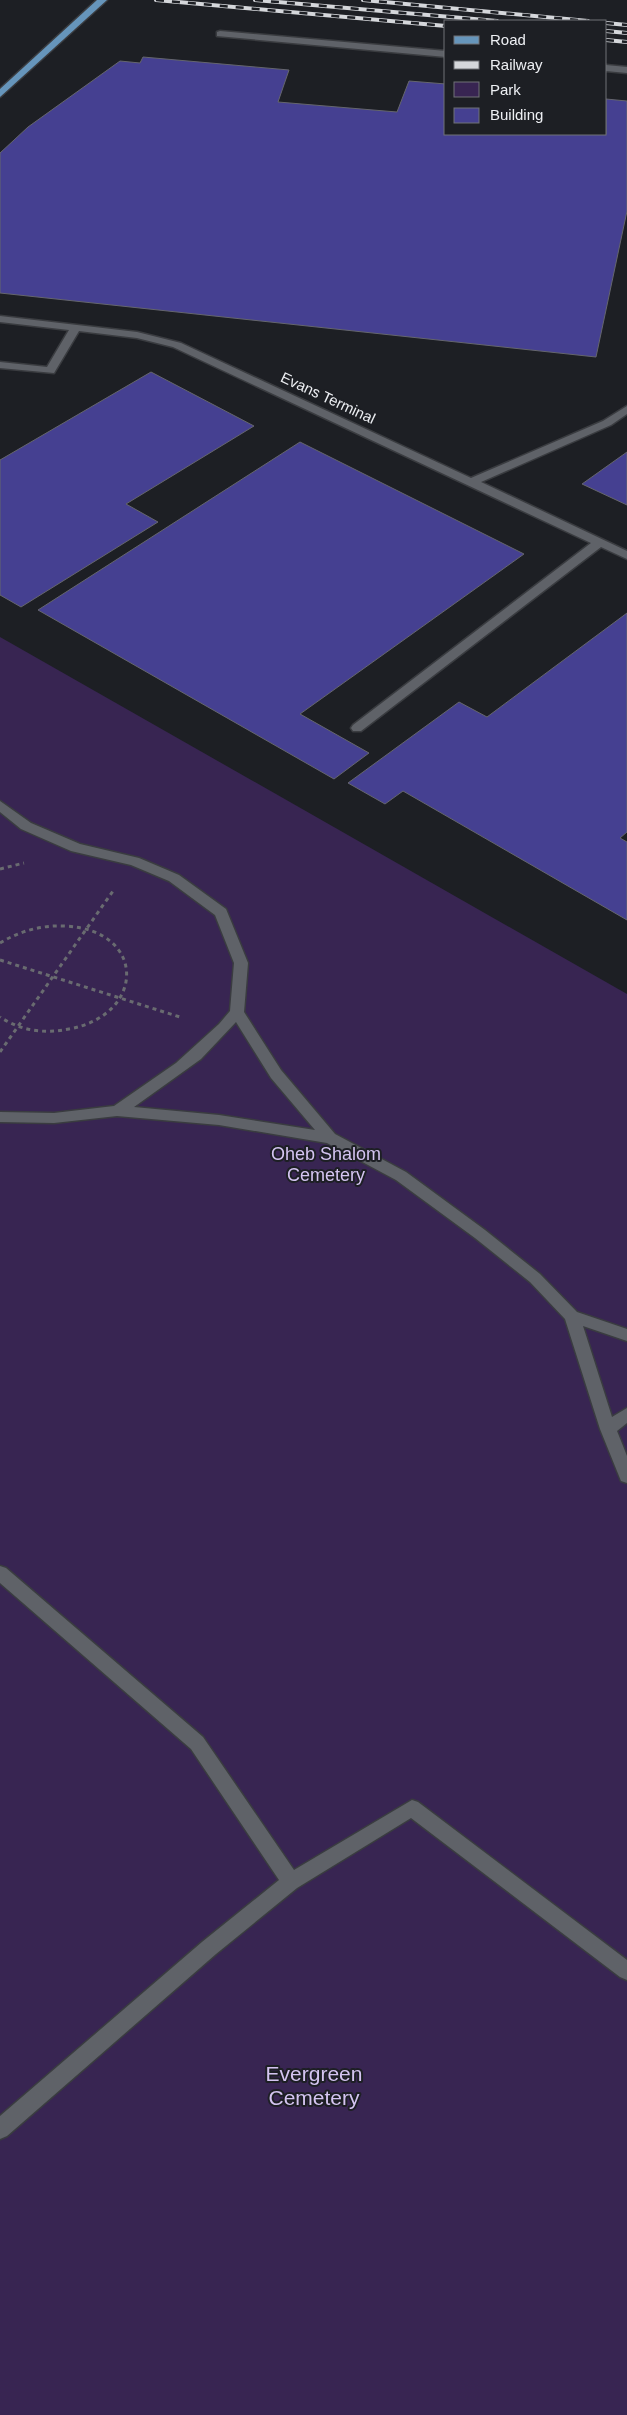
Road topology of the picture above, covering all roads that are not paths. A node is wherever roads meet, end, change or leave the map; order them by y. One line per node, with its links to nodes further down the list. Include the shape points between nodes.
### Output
1 (102, 0): 6 (main road)
2 (220, 34): 3 (street)
3 (444, 54)
4 (607, 68): 5 (street)
5 (627, 70)
6 (0, 94)
7 (0, 319): 8 (street, Evans Terminal)
8 (76, 328): 9 (street, via 50,372); 11 (street, Evans Terminal, via 136,335 190,350)
9 (0, 365)
10 (627, 409): 11 (street, via 607,423)
11 (472, 482): 12 (street, Evans Terminal)
12 (600, 542): 13 (street, Evans Terminal); 14 (street)
13 (627, 555)
14 (357, 728)
15 (0, 805): 16 (street, via 26,826 76,848 134,861 174,878 221,912 241,963)
16 (237, 1012): 17 (street, via 223,1031 181,1069); 19 (street, via 276,1074)
17 (117, 1111): 18 (street, via 54,1118); 19 (street, via 218,1120)
18 (0, 1118)
19 (330, 1138): 20 (street, via 401,1176 480,1234 535,1278)
20 (572, 1316): 21 (street); 23 (street)
21 (627, 1335)
22 (627, 1414): 23 (street)
23 (608, 1430): 24 (street)
24 (627, 1476)
25 (0, 1573): 26 (street, via 198,1743)
26 (291, 1882): 27 (street, via 412,1808); 28 (street, via 209,1948)
27 (627, 1971)
28 (0, 2129)

